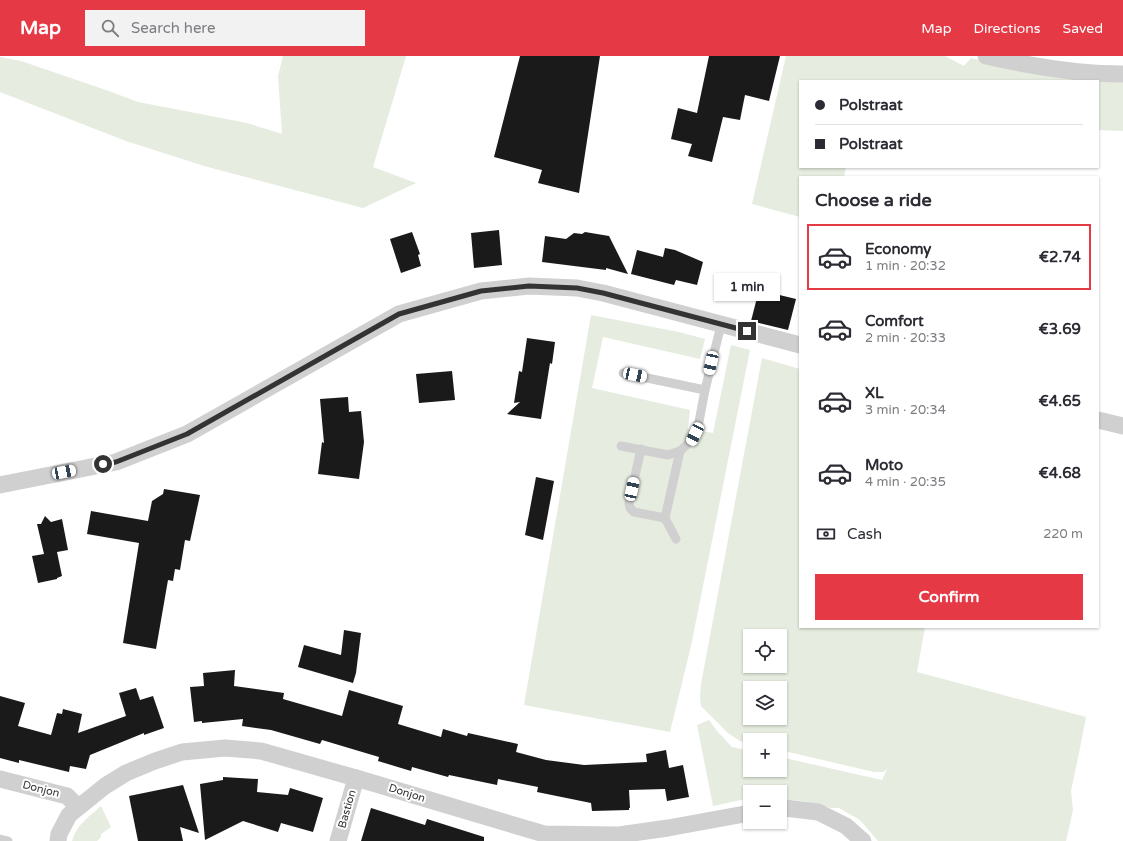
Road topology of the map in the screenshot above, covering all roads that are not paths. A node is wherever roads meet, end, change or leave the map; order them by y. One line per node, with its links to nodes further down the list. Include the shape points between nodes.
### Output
1 (986, 56): 2 (street, via 1021,64)
2 (1123, 74)
3 (721, 324): 4 (street); 6 (lane); 12 (street, via 577,288 529,286 481,291 399,314 187,434 116,462)
4 (799, 345)
5 (623, 373): 6 (lane)
6 (705, 390): 11 (lane, via 698,427 691,441)
7 (1099, 420): 8 (street)
8 (1123, 426)
9 (621, 446): 10 (lane)
10 (641, 450): 11 (lane, via 668,455); 13 (lane, via 630,508 634,512)
11 (680, 451): 13 (lane)
12 (0, 485)
13 (665, 518): 14 (lane)
14 (676, 539)
15 (356, 778): 17 (street, Donjon, via 261,751 225,748 189,751 126,773); 20 (street, Donjon); 24 (street, Bastion)
16 (0, 779): 17 (street, Donjon, via 67,796)
17 (78, 807): 23 (street, Donjon, via 69,815)
18 (787, 808): 25 (street, via 818,812 846,826)
19 (743, 814): 20 (street, Donjon, via 619,835)
20 (543, 837)
21 (0, 839): 22 (lane)
22 (8, 841)
23 (58, 841)
24 (338, 841)
25 (863, 841)

